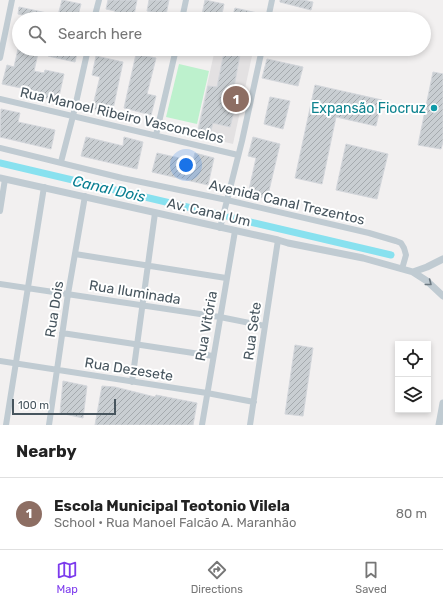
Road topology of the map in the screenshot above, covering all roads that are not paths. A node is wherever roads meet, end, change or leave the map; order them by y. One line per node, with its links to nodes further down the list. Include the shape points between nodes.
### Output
1 (12, 0): 11 (street)
2 (98, 0): 5 (street)
3 (186, 0): 6 (street)
4 (272, 0): 7 (street)
5 (95, 12)
6 (183, 12)
7 (269, 12)
8 (86, 56): 13 (street)
9 (174, 56): 14 (street)
10 (260, 56): 16 (street)
11 (0, 58)
12 (0, 99): 13 (street, Rua Manoel Ribeiro Vasconcelos)
13 (73, 116): 14 (street, Rua Manoel Ribeiro Vasconcelos); 17 (street)
14 (156, 135): 16 (street, Rua Manoel Ribeiro Vasconcelos)
15 (0, 148): 17 (street, Avenida Canal Trezentos)
16 (238, 155): 21 (street)
17 (61, 162): 21 (street, Avenida Canal Trezentos)
18 (3, 178): 19 (street, Av. Canal Um); 22 (street)
19 (44, 187): 20 (street, Av. Canal Um); 34 (street)
20 (85, 196): 23 (street, Av. Canal Um); 27 (street, Rua Dois)
21 (227, 200): 24 (street); 30 (street, Avenida Canal Trezentos, via 396,241 401,243 406,255)
22 (0, 211)
23 (155, 213): 24 (street, Av. Canal Um); 29 (street)
24 (220, 228): 25 (street, Av. Canal Um)
25 (235, 231): 26 (street, Av. Canal Um); 32 (street, Rua Vitória)
26 (278, 240): 30 (street, Av. Canal Um); 39 (street, Rua Sete)
27 (75, 254): 29 (street); 35 (street, Rua Dois)
28 (443, 259): 31 (street)
29 (148, 266): 32 (street); 37 (street)
30 (402, 269): 31 (street, Av. Canal Um)
31 (413, 272): 36 (street, Av. Canal Um, one-way to 36)
32 (226, 278): 38 (street, Rua Vitória)
33 (0, 284): 34 (street, Rua Iluminada)
34 (28, 288): 35 (street, Rua Iluminada); 44 (street)
35 (68, 294): 37 (street, Rua Iluminada); 40 (street, Rua Dois)
36 (443, 296)
37 (143, 306): 38 (street, Rua Iluminada); 41 (street)
38 (220, 317): 39 (street, Rua Iluminada); 42 (street, Rua Vitória)
39 (265, 326): 48 (street, Rua Sete)
40 (62, 333): 41 (street); 45 (street, Rua Dois)
41 (138, 344): 42 (street); 46 (street)
42 (213, 356): 47 (street, Rua Vitória)
43 (0, 361): 44 (street, Rua Dezesete)
44 (16, 364): 45 (street, Rua Dezesete); 50 (street)
45 (57, 370): 46 (street, Rua Dezesete); 51 (street, Rua Dois)
46 (132, 382): 47 (street, Rua Dezesete)
47 (207, 393): 48 (street, Rua Dezesete); 52 (street, Rua Vitória)
48 (254, 402): 53 (street, Rua Sete)
49 (443, 403): 54 (street)
50 (6, 425)
51 (49, 425)
52 (202, 425)
53 (250, 425)
54 (439, 425)

